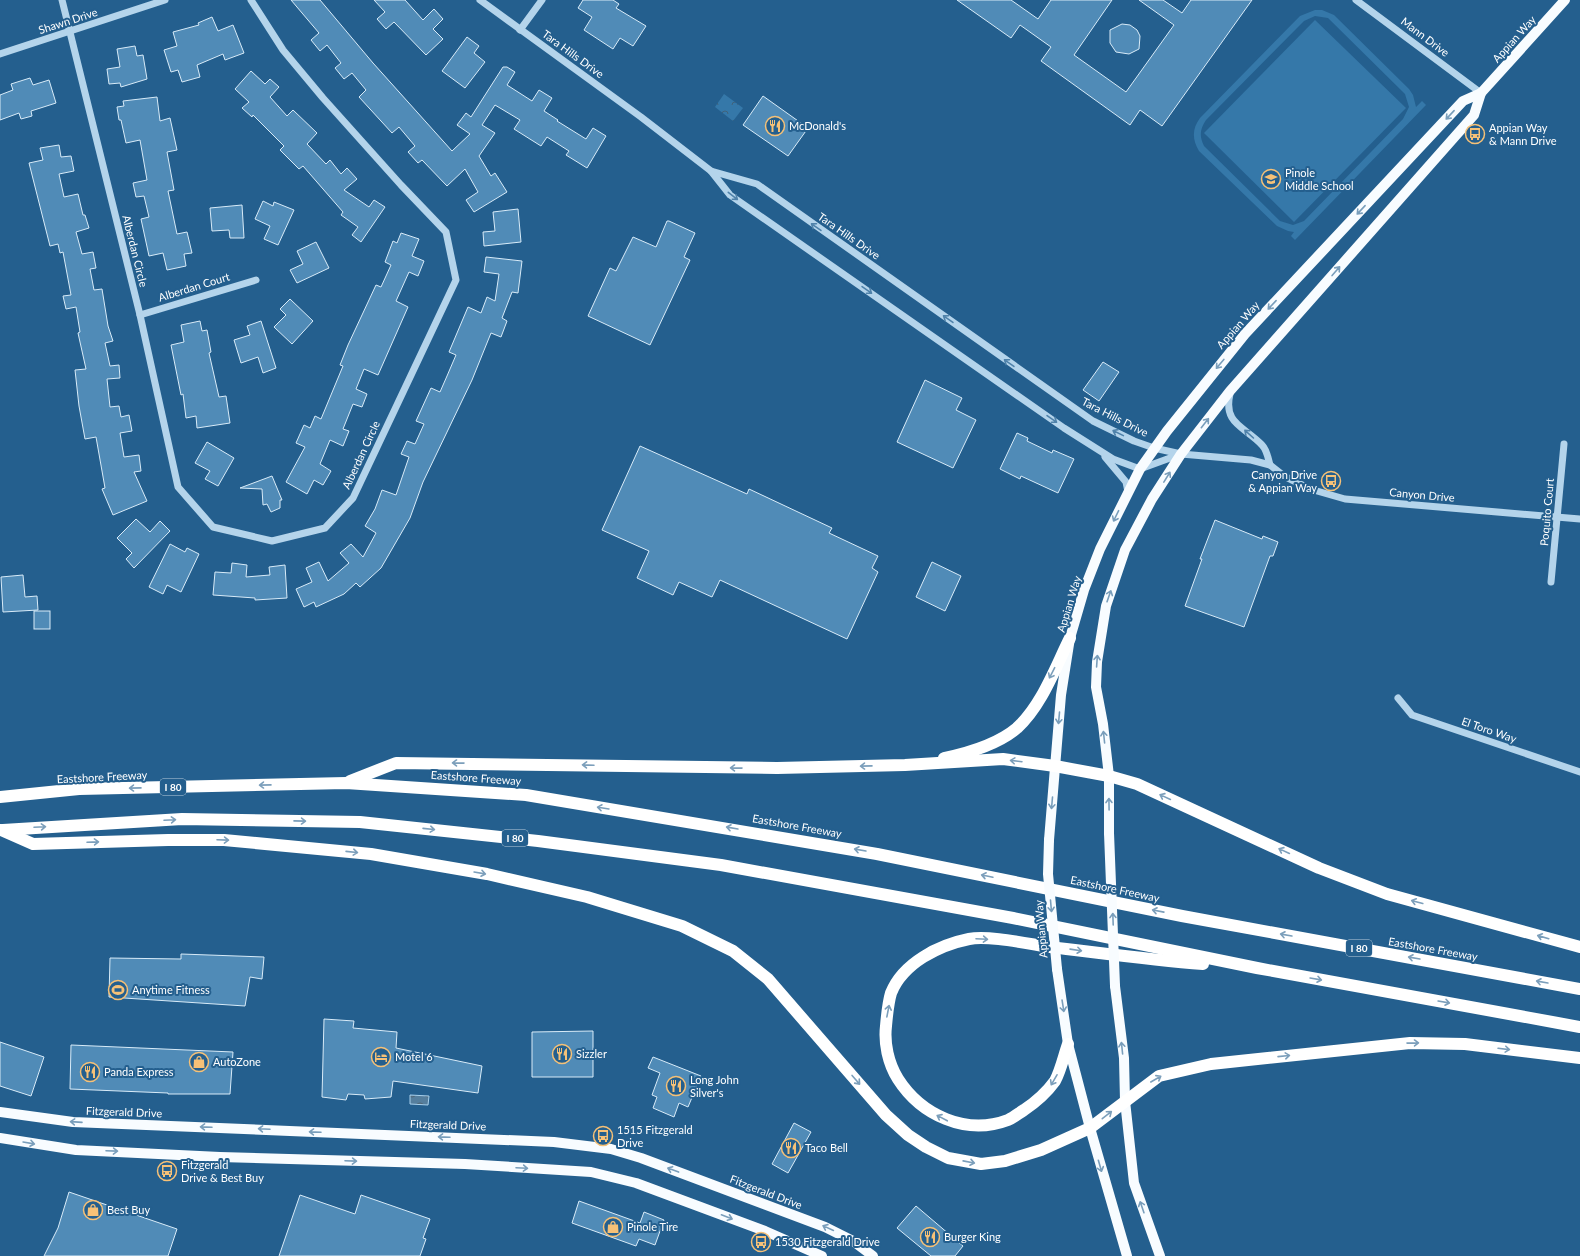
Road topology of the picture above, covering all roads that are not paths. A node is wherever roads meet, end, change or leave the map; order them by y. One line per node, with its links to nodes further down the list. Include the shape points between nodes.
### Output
1 (62, 0): 9 (street, Alberdan Circle)
2 (165, 0): 9 (street, Shawn Drive)
3 (251, 0): 14 (street, Alberdan Circle, via 283,50 323,98 446,232 456,280 353,498 325,528 272,541 213,527 178,487)
4 (480, 0): 8 (street, Tara Hills Drive)
5 (542, 0): 8 (street)
6 (1356, 0): 11 (street, Mann Drive)
7 (1565, 0): 11 (main road, Appian Way)
8 (520, 30): 12 (street, Tara Hills Drive)
9 (68, 33): 10 (street, Shawn Drive); 14 (street, Alberdan Circle)
10 (0, 54)
11 (1481, 93): 15 (main road, Appian Way, one-way to 11, via 1474,115); 18 (main road, Appian Way, one-way to 18, via 1463,101 1250,329)
12 (711, 171): 17 (street, Tara Hills Drive, one-way to 17, via 730,195); 18 (street, Tara Hills Drive, one-way to 12, via 1120,434 1076,410 756,184)
13 (256, 280): 14 (street, Alberdan Court)
14 (140, 315)
15 (1230, 392): 19 (main road, Appian Way, one-way to 15); 20 (street, one-way to 15, via 1262,445 1230,417 1227,406)
16 (1564, 444): 23 (street, Poquito Court)
17 (1093, 446): 21 (street, Tara Hills Drive, via 1113,459); 22 (street, via 1126,482)
18 (1154, 448): 19 (street, Tara Hills Drive); 21 (main road, Appian Way)
19 (1181, 454): 20 (street, Canyon Drive, via 1251,460); 21 (street); 31 (main road, Appian Way, one-way to 19, via 1096,688 1097,662 1106,606 1125,550 1152,499)
20 (1270, 465): 23 (street, Canyon Drive, via 1310,490 1345,499)
21 (1140, 468): 22 (main road, Appian Way)
22 (1128, 492): 26 (main road, Appian Way, one-way to 26, via 1100,549 1084,590)
23 (1558, 517): 24 (street, Canyon Drive); 25 (street, Poquito Court)
24 (1580, 519)
25 (1551, 582)
26 (1070, 638): 28 (highway, one-way to 28, via 1037,704 1017,728 995,742 948,757); 29 (main road, Appian Way, one-way to 29, via 1061,695)
27 (1398, 698): 30 (street, El Toro Way, via 1412,715)
28 (905, 765): 29 (highway, one-way to 28, via 1003,759); 32 (highway, one-way to 32, via 777,768 396,763)
29 (1055, 766): 31 (highway); 39 (main road, Appian Way, one-way to 39, bridge, via 1048,874 1057,969)
30 (1580, 772)
31 (1109, 776): 35 (highway, one-way to 31, via 1387,894 1319,868 1137,784); 41 (main road, Appian Way, one-way to 31, bridge, via 1124,1058 1115,986)
32 (346, 782): 33 (highway, Eastshore Freeway / I 80, one-way to 33, via 79,789); 37 (highway, Eastshore Freeway / I 80, one-way to 32, via 1182,916 878,854 724,827 526,795)
33 (0, 797)
34 (1, 830): 36 (highway, I 80, one-way to 36, via 182,819 360,822 538,840 752,870 1005,916); 43 (highway, one-way to 43, via 33,844 224,840 371,854 487,874 587,896 682,926 733,950 768,979 886,1115 908,1135 948,1158 981,1164 1005,1161 1041,1150)
35 (1580, 948)
36 (1257, 968): 38 (highway, I 80, one-way to 38); 39 (highway, one-way to 36, via 1054,1080 1036,1102 1002,1122 984,1126 952,1123 922,1107 898,1079 889,1059 885,1037 892,993 905,973 925,956 945,945 971,938 1137,958)
37 (1580, 988)
38 (1580, 1027)
39 (1068, 1044): 43 (main road, Appian Way)
40 (1580, 1058): 41 (highway, one-way to 40, via 1158,1076 1211,1064 1410,1043 1465,1044)
41 (1125, 1101): 43 (highway, one-way to 41); 48 (main road, Appian Way, one-way to 41, via 1134,1183)
42 (0, 1112): 46 (main road, Fitzgerald Drive, one-way to 42, via 853,1241 825,1227 641,1158 611,1150 554,1142 483,1138 73,1122)
43 (1090, 1128): 47 (main road, Appian Way, one-way to 47)
44 (0, 1138): 45 (main road, one-way to 45, via 76,1150 465,1164 591,1172 636,1183 765,1231)
45 (822, 1256)
46 (873, 1256)
47 (1127, 1256)
48 (1160, 1256)

